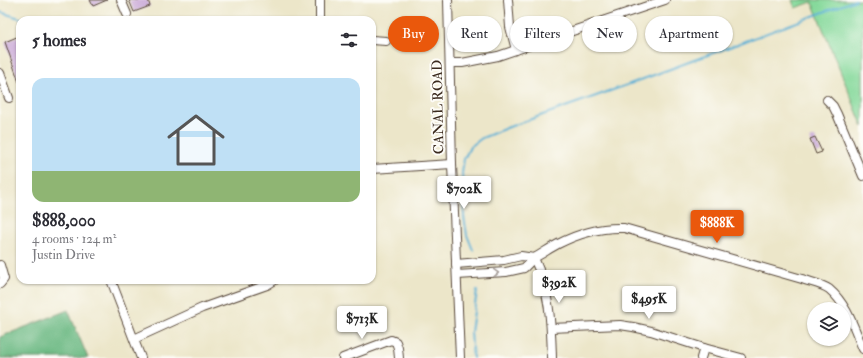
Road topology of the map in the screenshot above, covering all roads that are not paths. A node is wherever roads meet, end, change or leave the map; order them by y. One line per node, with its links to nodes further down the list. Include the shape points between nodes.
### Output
1 (121, 0): 6 (street)
2 (320, 0): 7 (street)
3 (448, 0): 13 (street, CANAL ROAD)
4 (508, 0): 8 (street)
5 (665, 0): 9 (street)
6 (127, 14)
7 (320, 16)
8 (510, 27)
9 (574, 31)
10 (376, 41): 11 (street)
11 (386, 42)
12 (510, 52): 13 (street, via 484,60)
13 (450, 63): 17 (street, CANAL ROAD)
14 (0, 73): 15 (street)
15 (9, 98)
16 (827, 100): 19 (street, via 837,114)
17 (452, 164): 18 (street); 22 (street, CANAL ROAD)
18 (376, 169)
19 (863, 176)
20 (534, 258): 21 (street, via 521,256); 24 (street, one-way to 20, via 524,268); 29 (street, via 544,282); 32 (street, via 558,244 596,229 624,228 828,288 848,315)
21 (477, 262): 22 (street); 24 (street)
22 (456, 264): 25 (street, CANAL ROAD)
23 (0, 266): 26 (street)
24 (478, 274): 25 (street)
25 (457, 275): 36 (street, CANAL ROAD)
26 (2, 282)
27 (113, 284): 30 (street)
28 (269, 284): 30 (street, via 202,308)
29 (551, 328): 31 (street, via 620,325 651,331); 37 (street)
30 (134, 339): 33 (street)
31 (704, 348): 38 (street); 39 (street)
32 (863, 349)
33 (141, 358)
34 (343, 358): 35 (street, via 388,341 396,342)
35 (399, 358)
36 (460, 358)
37 (552, 358)
38 (701, 358)
39 (741, 358)

